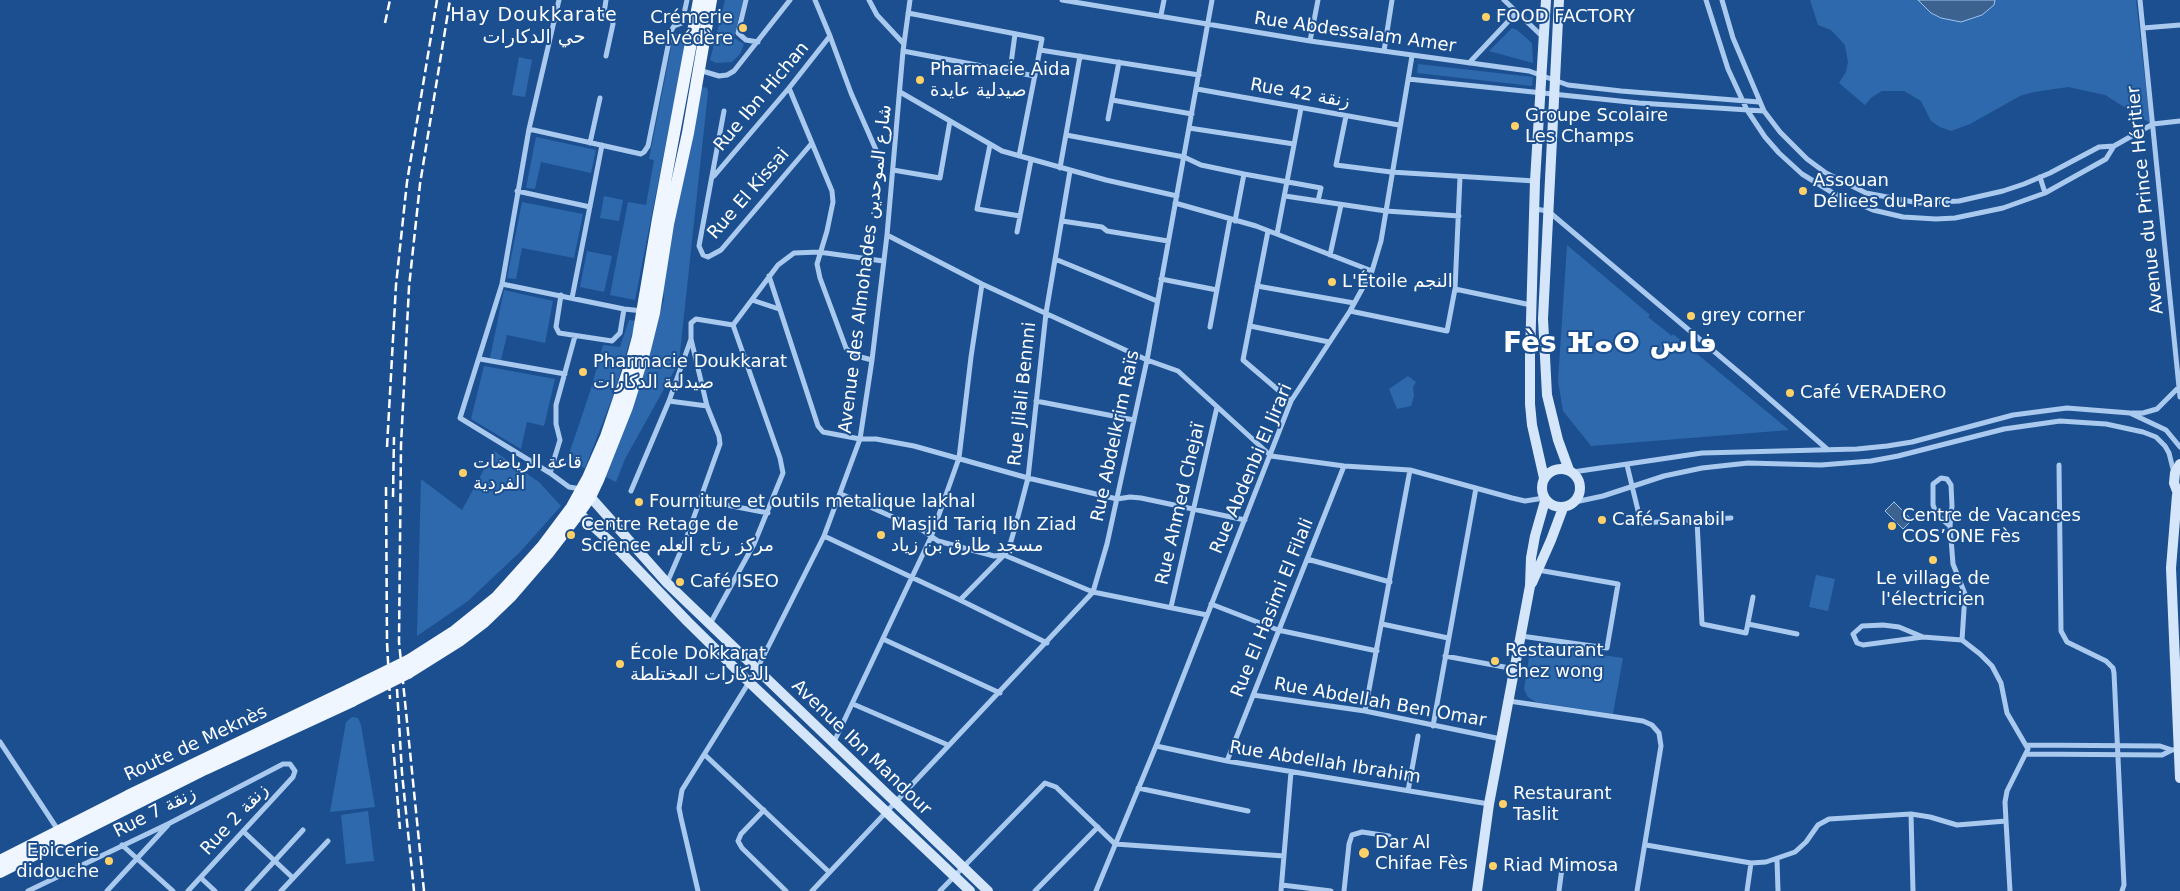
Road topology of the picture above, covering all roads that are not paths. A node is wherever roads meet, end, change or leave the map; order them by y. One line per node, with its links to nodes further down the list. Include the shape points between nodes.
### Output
1 (559, 0): 70 (street)
2 (606, 0): 37 (street, via 604,14 612,18 613,24)
3 (687, 0): 76 (street, via 682,23 671,31 647,149 641,154)
4 (699, 0): 133 (main road)
5 (711, 0): 42 (main road)
6 (746, 0): 32 (street, via 738,33 746,40)
7 (790, 0): 32 (street)
8 (815, 0): 29 (street)
9 (869, 0): 33 (street, via 877,15)
10 (910, 0): 23 (street, Avenue des Almohades شارع الموحدين)
11 (1062, 0): 24 (street, Rue Abdessalam Amer)
12 (1164, 0): 24 (street)
13 (1212, 0): 25 (street, Rue Abdelkrim Raïs)
14 (1318, 0): 31 (street)
15 (1392, 0): 36 (street)
16 (1504, 0): 22 (street)
17 (1546, 0): 30 (street)
18 (1559, 0): 48 (street)
19 (1706, 0): 56 (street, via 1718,41)
20 (1722, 0): 57 (street, via 1733,38)
21 (2140, 0): 27 (street, Avenue du Prince Héritier)
22 (1517, 12): 30 (street); 41 (street)
23 (908, 13): 28 (street); 33 (street, Avenue des Almohades شارع الموحدين)
24 (1161, 15): 25 (street, Rue Abdessalam Amer)
25 (1208, 24): 31 (street, Rue Abdessalam Amer); 44 (street, Rue Abdelkrim Raïs)
26 (2180, 26): 27 (street)
27 (2143, 28): 67 (street, Avenue du Prince Héritier)
28 (1015, 34): 34 (street, via 1042,39); 43 (street)
29 (830, 36): 49 (street, Rue Ibn Hichan); 80 (street)
30 (1544, 38): 46 (street)
31 (1310, 41): 36 (street, Rue Abdessalam Amer)
32 (758, 42): 42 (street, via 727,75)
33 (904, 44): 35 (street, Avenue des Almohades شارع الموحدين)
34 (1040, 50): 38 (street); 45 (street)
35 (903, 51): 43 (street); 51 (street, Avenue des Almohades شارع الموحدين)
36 (1384, 51): 39 (street, Rue Abdessalam Amer)
37 (606, 56)
38 (1080, 56): 40 (street); 71 (street)
39 (1412, 56): 41 (street, Rue Abdessalam Amer); 47 (street, Rue Abdenbi El Jirari)
40 (1119, 62): 44 (street); 55 (street)
41 (1469, 63): 46 (street, Rue Abdessalam Amer)
42 (698, 70): 173 (main road, via 648,336 627,407)
43 (1010, 71): 45 (street)
44 (1199, 74): 50 (street, Rue Abdelkrim Raïs)
45 (1035, 76): 78 (street)
46 (1542, 76): 48 (street, Rue Abdessalam Amer); 52 (street)
47 (1408, 79): 52 (street); 68 (street, Rue Abdenbi El Jirari)
48 (1555, 81): 53 (street); 56 (street, Rue Abdessalam Amer, via 1621,91)
49 (789, 88): 73 (street); 87 (street, Rue Ibn Hichan)
50 (1197, 89): 58 (street, Rue 42 زنقة); 62 (street, Rue Abdelkrim Raïs)
51 (900, 92): 65 (street); 83 (street, Avenue des Almohades شارع الموحدين)
52 (1541, 92): 53 (street); 90 (street)
53 (1554, 94): 59 (street); 102 (street)
54 (600, 98): 72 (street)
55 (1112, 100): 62 (street); 64 (street)
56 (1743, 101): 57 (street, Rue Abdessalam Amer); 59 (street)
57 (1759, 102): 61 (street)
58 (1301, 108): 63 (street, Rue 42 زنقة); 75 (street)
59 (1747, 110): 61 (street); 93 (street, via 1770,142 1802,174 1833,193 1873,210 1903,217 1955,218 2003,208)
60 (724, 111): 87 (street)
61 (1764, 112): 89 (street, via 1792,145 1819,168 1866,193 1919,203 1959,201 2003,191)
62 (1192, 114): 69 (street, Rue Abdelkrim Raïs)
63 (1346, 116): 68 (street, Rue 42 زنقة); 85 (street, via 1336,165)
64 (1108, 119)
65 (950, 121): 74 (street); 83 (street, via 940,178)
66 (2180, 121): 67 (street)
67 (2153, 124): 77 (street); 145 (street, Avenue du Prince Héritier)
68 (1399, 126): 85 (street, Rue Abdenbi El Jirari)
69 (1189, 128): 75 (street); 79 (street, Rue Abdelkrim Raïs)
70 (529, 129): 72 (street); 92 (street)
71 (1066, 134): 79 (street); 82 (street)
72 (590, 143): 76 (street)
73 (812, 143): 87 (street, Rue El Kissai, via 721,250 708,257 703,255 700,246); 112 (street, via 828,178 833,202)
74 (990, 144): 78 (street); 103 (street, via 978,209)
75 (1294, 144): 91 (street)
76 (602, 145): 99 (street)
77 (2114, 146): 89 (street, via 2099,147); 93 (street, via 2106,159)
78 (1018, 156): 81 (street)
79 (1184, 157): 86 (street, via 1200,165); 94 (street, Rue Abdelkrim Raïs)
80 (880, 159)
81 (1030, 160): 82 (street); 103 (street)
82 (1060, 168): 84 (street)
83 (893, 170): 110 (street, Avenue des Almohades شارع الموحدين)
84 (1070, 171): 94 (street); 106 (street, Rue Jilali Bennni)
85 (1391, 172): 88 (street); 101 (street, Rue Abdenbi El Jirari)
86 (1244, 174): 91 (street); 105 (street)
87 (714, 176)
88 (1460, 177): 90 (street); 104 (street)
89 (2040, 177): 93 (street)
90 (1535, 181): 100 (street)
91 (1287, 182): 95 (street); 96 (street, via 1321,188)
92 (517, 191): 99 (street); 119 (street)
93 (2046, 192)
94 (1176, 196): 97 (street, Rue Abdelkrim Raïs)
95 (1285, 196): 96 (street); 109 (street)
96 (1318, 201): 98 (street)
97 (1175, 203): 105 (street); 111 (street, Rue Abdelkrim Raïs)
98 (1341, 205): 101 (street); 113 (street)
99 (590, 207): 125 (street)
100 (1534, 209): 102 (street); 129 (street)
101 (1386, 211): 104 (street); 116 (street, Rue Abdenbi El Jirari)
102 (1548, 211): 156 (street); 164 (street, via 1543,319 1547,395 1558,440)
103 (1020, 216): 108 (street)
104 (1459, 216): 122 (street)
105 (1232, 220): 107 (street); 123 (street)
106 (1062, 221): 111 (street); 114 (street, Rue Jilali Bennni)
107 (1268, 231): 109 (street); 121 (street)
108 (1017, 232)
109 (1277, 234): 113 (street)
110 (887, 235): 115 (street, Avenue des Almohades شارع الموحدين); 120 (street)
111 (1168, 241): 118 (street, Rue Abdelkrim Raïs)
112 (819, 252): 115 (street); 117 (street, via 794,253); 142 (street, via 820,278 846,348 853,354)
113 (1330, 255): 116 (street)
114 (1055, 259): 127 (street); 134 (street, Rue Jilali Bennni)
115 (883, 260): 142 (street, Avenue des Almohades شارع الموحدين)
116 (1372, 271): 128 (street, Rue Abdenbi El Jirari)
117 (769, 276): 126 (street); 131 (street)
118 (1161, 279): 123 (street); 127 (street, Rue Abdelkrim Raïs)
119 (502, 284): 124 (street); 141 (street)
120 (982, 284): 134 (street); 158 (street)
121 (1257, 286): 128 (street); 136 (street)
122 (1455, 289): 129 (street); 132 (street, via 1447,331)
123 (1216, 290): 137 (street)
124 (561, 295): 125 (street); 138 (street, via 557,330)
125 (572, 298): 130 (street)
126 (752, 300): 131 (street); 135 (street)
127 (1158, 301): 143 (street, Rue Abdelkrim Raïs)
128 (1354, 304): 132 (street, Rue Abdenbi El Jirari)
129 (1531, 304): 168 (street, via 1530,404)
130 (624, 309): 133 (street); 138 (street, via 616,340)
131 (780, 309): 154 (street, via 820,429)
132 (1350, 310): 140 (street, Rue Abdenbi El Jirari)
133 (643, 311): 173 (main road, via 631,364)
134 (1046, 313): 143 (street); 147 (street, Rue Jilali Bennni)
135 (733, 325): 139 (street, via 692,320); 183 (street, via 780,458 782,477)
136 (1250, 326): 140 (street); 148 (street, via 1243,360)
137 (1210, 327)
138 (575, 336): 144 (street)
139 (691, 339): 149 (street); 150 (street)
140 (1329, 342): 148 (street, Rue Abdenbi El Jirari)
141 (480, 359): 144 (street); 165 (street, via 460,418)
142 (872, 360): 154 (street, Avenue des Almohades شارع الموحدين)
143 (1147, 360): 151 (street, via 1178,372); 153 (street, Rue Abdelkrim Raïs)
144 (564, 374): 165 (street, via 556,405 560,440)
145 (2179, 386): 146 (street, Avenue du Prince Héritier); 152 (street, via 2157,409)
146 (2180, 397)
147 (1036, 400): 153 (street); 167 (street, Rue Jilali Bennni)
148 (1291, 400): 157 (street, Rue Abdenbi El Jirari)
149 (669, 401): 150 (street); 172 (street)
150 (708, 406): 178 (street, via 720,444)
151 (1217, 408): 157 (street); 182 (street, Rue Ahmed Chejaï)
152 (2130, 413): 155 (street, via 2166,430); 156 (street, via 2089,409 2041,410 1912,442)
153 (1134, 420): 176 (street, Rue Abdelkrim Raïs)
154 (860, 439): 158 (street, via 876,439); 174 (street, Avenue des Almohades شارع الموحدين)
155 (2180, 447)
156 (1827, 450): 160 (street, via 1702,453)
157 (1271, 456): 162 (street); 185 (street, Rue Abdenbi El Jirari)
158 (959, 458): 167 (street); 189 (street)
159 (2180, 464): 166 (street)
160 (1627, 465): 164 (street); 169 (street)
161 (2059, 465): 232 (street, via 2061,631 2071,645 2101,658 2113,668)
162 (1344, 466): 163 (street); 191 (street, Rue El Hasimi El Filali)
163 (1410, 470): 171 (street); 194 (street)
164 (1571, 471): 168 (street, via 1555,469); 179 (street, via 1580,484)
165 (550, 472): 170 (street)
166 (2174, 476): 169 (street, via 2169,453 2156,437 2129,427 2060,421 2004,429 1871,461 1726,464 1664,476); 175 (street)
167 (1028, 478): 176 (street); 190 (street, Rue Jilali Bennni, via 1009,548)
168 (1544, 478): 177 (street, via 1541,485)
169 (1632, 487): 179 (street); 186 (street, via 1641,523)
170 (569, 488): 173 (street); 181 (street)
171 (1476, 488): 177 (street, via 1518,500); 209 (street)
172 (631, 491)
173 (587, 493): 181 (main road, Route de Meknès); 195 (street, Avenue Ibn Mandour)
174 (841, 494): 188 (street, Avenue des Almohades شارع الموحدين); 189 (street)
175 (2179, 497): 233 (street, via 2171,568)
176 (1117, 499): 182 (street, via 1141,498); 197 (street, Rue Abdelkrim Raïs)
177 (1545, 499): 180 (street, via 1550,505); 196 (street, via 1534,543)
178 (701, 500): 183 (street); 195 (street)
179 (1575, 502): 180 (street)
180 (1563, 508): 192 (street)
181 (575, 510): 218 (street, Avenue Ibn Mandour); 254 (main road, Route de Meknès, bridge, via 548,553 510,597 459,641 205,769)
182 (1194, 510): 185 (street); 201 (street, Rue Ahmed Chejaï)
183 (768, 513): 205 (street)
184 (1731, 518): 186 (street)
185 (1245, 520): 200 (street, Rue Abdenbi El Jirari)
186 (1697, 520): 204 (street, via 1702,624 1746,633)
187 (1950, 526): 187 (street, via 1951,485 1947,479 1941,478 1933,484 1933,505 1937,514); 212 (street, via 1954,564 1965,594)
188 (824, 536): 193 (street); 217 (street, Avenue des Almohades شارع الموحدين)
189 (932, 537): 190 (street, via 960,548 994,556); 193 (street)
190 (1004, 555): 197 (street); 199 (street, Rue Jilali Bennni)
191 (1307, 559): 194 (street); 206 (street, Rue El Hasimi El Filali)
192 (1538, 570): 196 (street); 208 (street, via 1618,584 1607,648)
193 (912, 578): 199 (street); 211 (street)
194 (1390, 582): 203 (street)
195 (666, 583): 205 (street, Avenue Ibn Mandour)
196 (1530, 586): 208 (street)
197 (1093, 592): 201 (street); 213 (street, Rue Abdelkrim Raïs)
198 (1753, 597): 204 (street)
199 (960, 600): 213 (street)
200 (1211, 604): 202 (street, Rue Abdenbi El Jirari); 206 (street)
201 (1171, 607): 202 (street)
202 (1208, 615): 231 (street, Rue Abdenbi El Jirari)
203 (1382, 624): 209 (street); 214 (street)
204 (1748, 624): 207 (street)
205 (709, 625): 217 (street, Avenue Ibn Mandour)
206 (1278, 630): 214 (street); 220 (street, Rue El Hasimi El Filali)
207 (1797, 634)
208 (1521, 636): 216 (street)
209 (1448, 638): 215 (street)
210 (1923, 638): 210 (street, via 1862,645 1857,643 1853,634 1862,626 1884,625 1899,626); 212 (street)
211 (883, 640): 219 (street); 222 (street)
212 (1962, 640): 229 (street, via 1980,654 1999,676 2007,712)
213 (1047, 643): 219 (street, Rue Abdelkrim Raïs)
214 (1377, 651): 223 (street)
215 (1445, 656): 216 (street); 224 (street)
216 (1515, 669): 221 (street)
217 (756, 671): 218 (street, Avenue des Almohades شارع الموحدين); 228 (street, Avenue Ibn Mandour)
218 (749, 682): 235 (street, Avenue des Almohades شارع الموحدين); 247 (street, Avenue Ibn Mandour)
219 (1000, 692): 230 (street, Rue Abdelkrim Raïs)
220 (1253, 695): 223 (street, Rue Abdellah Ben Omar); 237 (street, Rue El Hasimi El Filali)
221 (1509, 701): 226 (street); 258 (street, via 1643,721 1655,728 1661,746)
222 (854, 704): 228 (street); 230 (street)
223 (1365, 711): 224 (street, Rue Abdellah Ben Omar)
224 (1433, 726): 226 (street, Rue Abdellah Ben Omar)
225 (1418, 736): 242 (street)
226 (1502, 739): 244 (street)
227 (0, 742): 254 (street)
228 (833, 744): 243 (street, Avenue Ibn Mandour)
229 (2026, 745): 232 (street); 234 (street)
230 (948, 746): 243 (street, Rue Abdelkrim Raïs)
231 (1156, 746): 237 (street, Rue Abdellah Ibrahim); 241 (street, Rue Abdenbi El Jirari)
232 (2118, 747): 233 (street, via 2160,746); 236 (street)
233 (2177, 750): 236 (street, via 2162,755); 240 (street)
234 (2027, 754): 236 (street); 249 (street, via 2007,791)
235 (705, 755): 245 (street); 281 (street, Avenue des Almohades شارع الموحدين, via 682,790 680,808)
236 (2118, 755): 298 (street)
237 (1227, 761): 239 (street, Rue Abdellah Ibrahim)
238 (292, 766): 250 (street, Rue 7 زنقة, via 283,764); 253 (street, Rue 2 زنقة, via 296,772 293,777)
239 (1291, 772): 242 (street, Rue Abdellah Ibrahim); 260 (street)
240 (2180, 778)
241 (1138, 788): 246 (street); 257 (street, Rue Abdenbi El Jirari)
242 (1408, 791): 244 (street, Rue Abdellah Ibrahim)
243 (895, 802): 247 (street, Rue Abdelkrim Raïs); 266 (street, Avenue Ibn Mandour)
244 (1490, 804): 291 (street)
245 (764, 810): 269 (street); 282 (street, via 738,841)
246 (1248, 811)
247 (886, 812): 269 (street, Rue Abdelkrim Raïs); 270 (street, Avenue Ibn Mandour)
248 (1911, 814): 249 (street, via 1957,825); 261 (street, via 1829,819 1818,826 1801,848); 296 (street)
249 (2006, 821): 297 (street)
250 (170, 823): 259 (street, Rue 7 زنقة); 262 (street)
251 (1098, 827): 257 (street); 266 (street, via 1056,787 1042,783); 287 (street)
252 (303, 830): 264 (street)
253 (244, 832): 264 (street); 271 (street, Rue 2 زنقة)
254 (61, 835): 263 (main road, Route de Meknès); 268 (main road, Route de Meknès)
255 (1389, 836): 290 (street, via 1362,832 1352,835)
256 (328, 841): 272 (street)
257 (1115, 844): 260 (street); 288 (street, Rue Abdenbi El Jirari)
258 (1646, 844): 265 (street); 293 (street)
259 (122, 846): 262 (street); 275 (street, Rue 7 زنقة)
260 (1284, 856): 273 (street)
261 (1777, 858): 265 (street); 295 (street)
262 (137, 859): 274 (street); 276 (street)
263 (0, 861)
264 (275, 861): 272 (street); 279 (street)
265 (1751, 863): 294 (street)
266 (962, 867): 270 (street); 286 (street, Avenue Ibn Mandour)
267 (1562, 868): 292 (street)
268 (0, 872)
269 (830, 872): 283 (street, Rue Abdelkrim Raïs)
270 (954, 876): 284 (street); 285 (street, Avenue Ibn Mandour)
271 (201, 878): 277 (street, Rue 2 زنقة); 278 (street)
272 (293, 878): 280 (street)
273 (1281, 888): 289 (street)
274 (109, 890)
275 (28, 891)
276 (173, 891)
277 (188, 891)
278 (215, 891)
279 (247, 891)
280 (281, 891)
281 (698, 891)
282 (786, 891)
283 (812, 891)
284 (940, 891)
285 (970, 891)
286 (988, 891)
287 (1035, 891)
288 (1096, 891)
289 (1330, 891)
290 (1344, 891)
291 (1477, 891)
292 (1559, 891)
293 (1637, 891)
294 (1746, 891)
295 (1778, 891)
296 (1913, 891)
297 (2010, 891)
298 (2122, 891)

